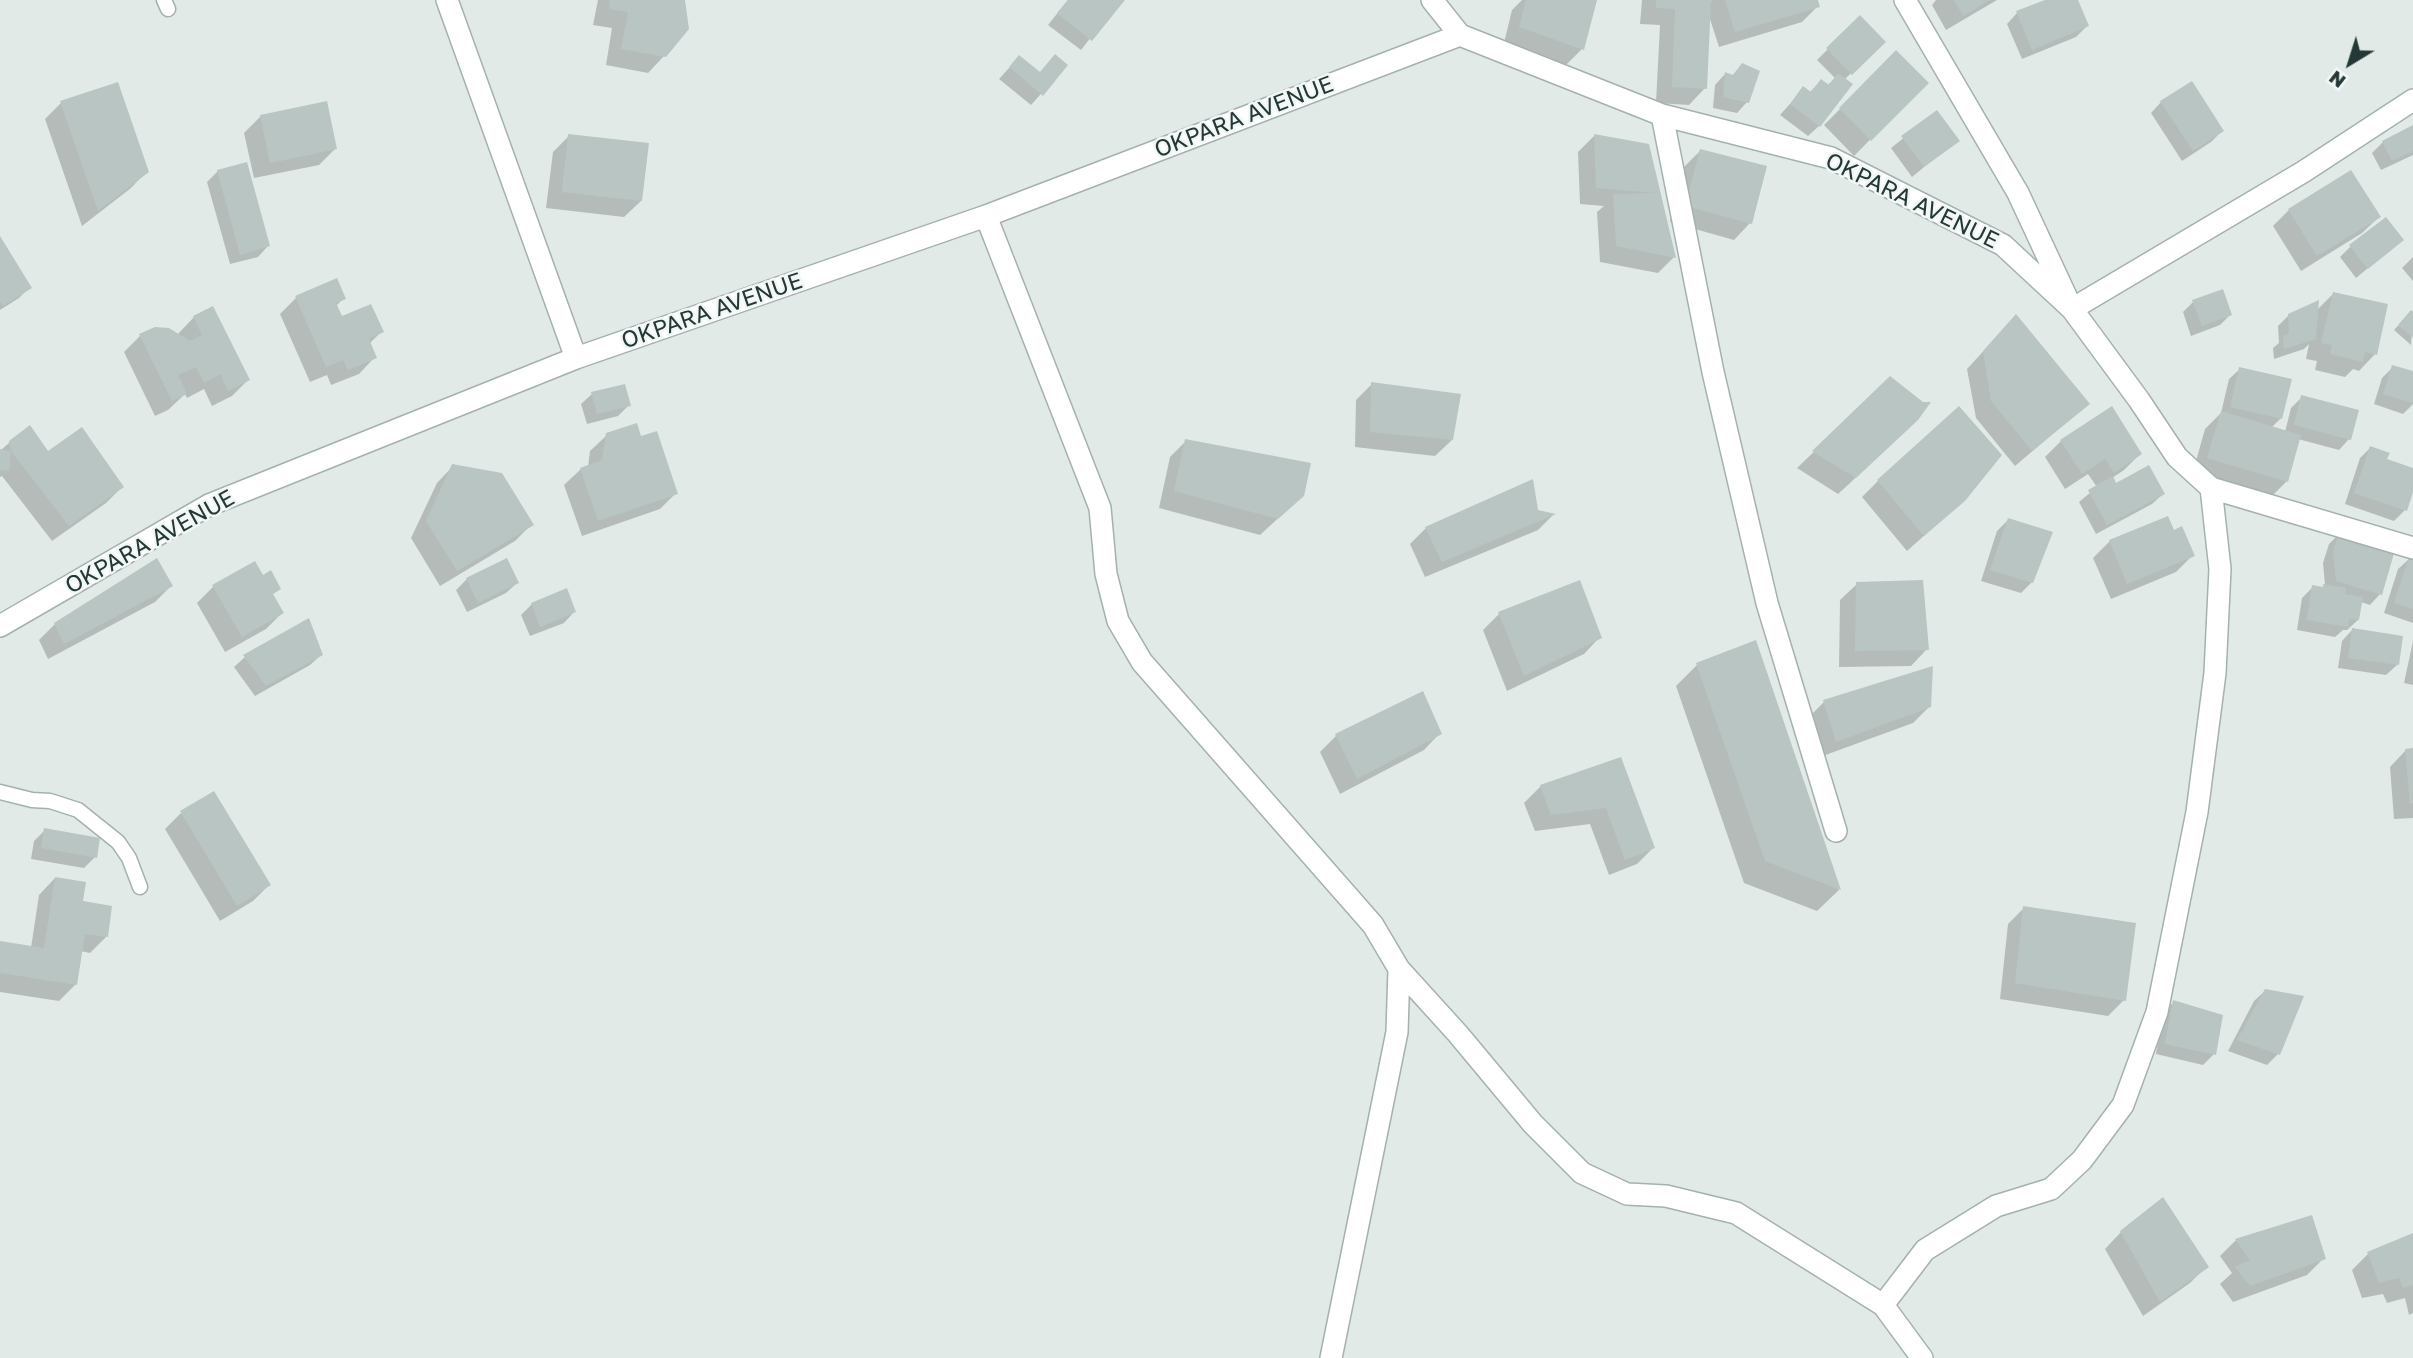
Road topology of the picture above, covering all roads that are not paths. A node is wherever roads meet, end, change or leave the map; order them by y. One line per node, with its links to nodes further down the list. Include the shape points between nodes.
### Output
1 (447, 0): 9 (street)
2 (1432, 0): 4 (street)
3 (1905, 0): 8 (street, via 2018,193)
4 (1460, 35): 6 (street, OKPARA AVENUE); 7 (street, OKPARA AVENUE)
5 (2413, 100): 8 (street, via 2304,172)
6 (1662, 115): 8 (street, OKPARA AVENUE, via 1831,158 2003,245); 14 (street, via 1713,372 1767,603)
7 (986, 216): 9 (street, OKPARA AVENUE); 16 (street, via 1100,508 1106,574 1118,621 1142,662 1373,925)
8 (2071, 309): 10 (street, OKPARA AVENUE, via 2177,457)
9 (576, 358): 12 (street, OKPARA AVENUE, via 209,505)
10 (2211, 488): 11 (street, OKPARA AVENUE); 17 (street, via 2220,569 2214,673 2197,812 2157,1012 2123,1105 2082,1160 2051,1189 1996,1206 1925,1250)
11 (2413, 548)
12 (0, 626)
13 (0, 792): 15 (lane, via 78,810 118,842)
14 (1836, 831)
15 (140, 887)
16 (1399, 969): 17 (street, via 1533,1124 1582,1173 1627,1194 1666,1196 1736,1213); 18 (street, via 1397,1032)
17 (1883, 1305): 19 (street)
18 (1331, 1358)
19 (1922, 1358)

